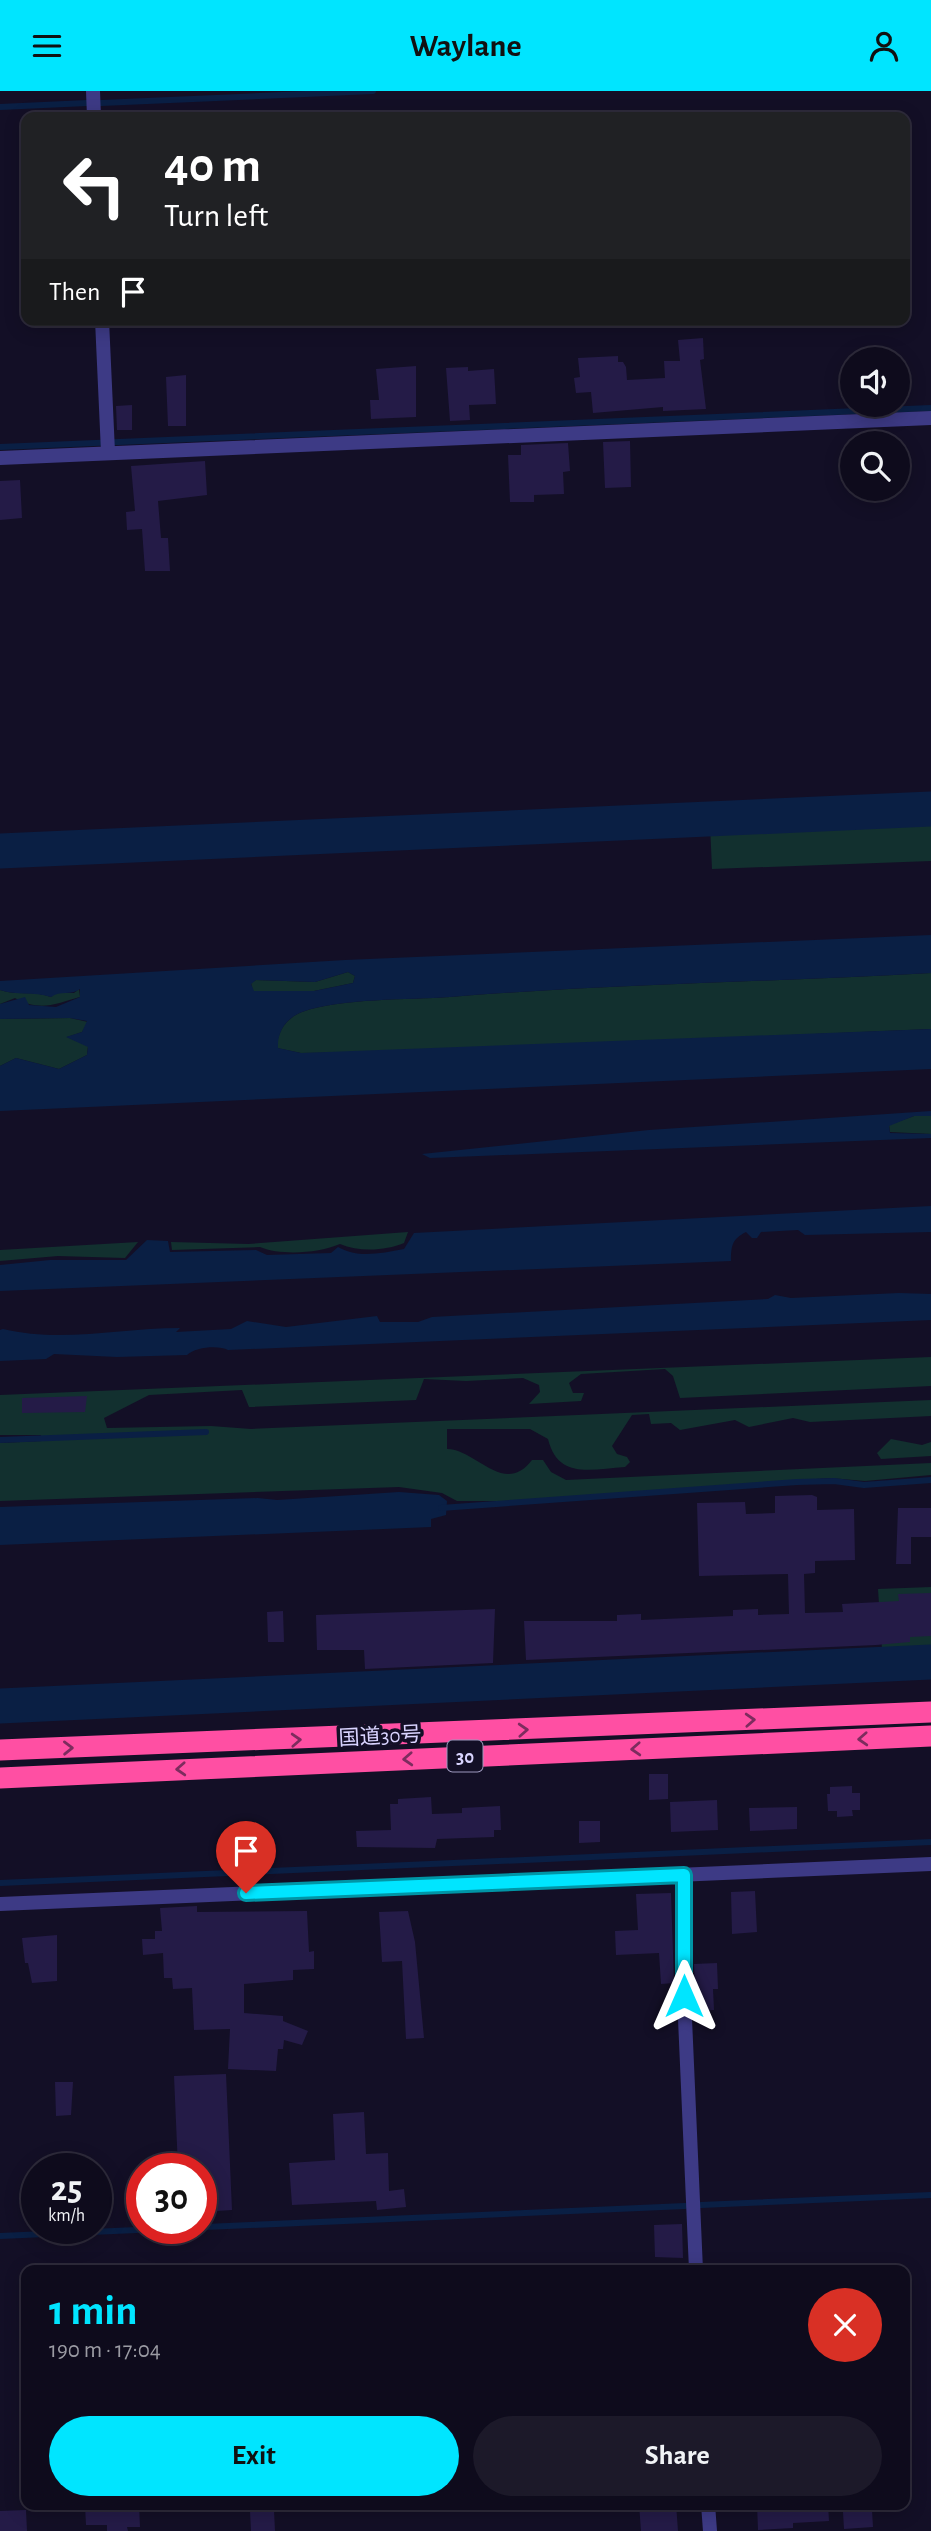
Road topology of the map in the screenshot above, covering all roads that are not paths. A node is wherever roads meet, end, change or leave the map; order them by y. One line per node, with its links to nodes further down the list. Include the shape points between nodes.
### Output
1 (93, 91): 2 (street)
2 (94, 112)
3 (103, 326): 5 (street)
4 (931, 418): 5 (street)
5 (108, 445): 6 (street)
6 (0, 458)
7 (931, 1712): 9 (highway, 国道30号 / 30, one-way to 7)
8 (931, 1736): 10 (highway, 国道30号 / 30, one-way to 10)
9 (0, 1750)
10 (0, 1778)
11 (931, 1864): 12 (street)
12 (684, 1875): 13 (street); 14 (street, via 684,1996)
13 (0, 1904)
14 (696, 2265)
15 (708, 2510): 16 (street)
16 (710, 2531)

